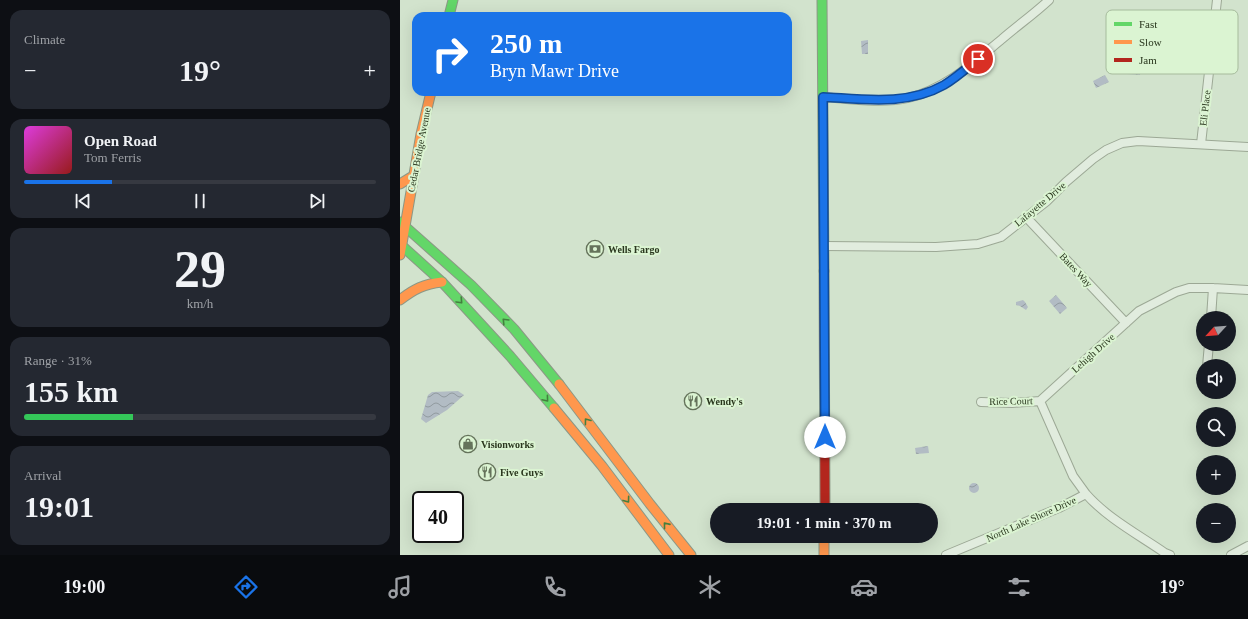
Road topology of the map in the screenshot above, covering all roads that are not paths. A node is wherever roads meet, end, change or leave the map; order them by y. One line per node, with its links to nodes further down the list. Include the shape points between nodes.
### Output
1 (453, 0): 6 (main road)
2 (822, 0): 9 (main road)
3 (1049, 0): 9 (street, via 966,68 937,88 908,98 892,100)
4 (1218, 0): 5 (street, Eli Place)
5 (1217, 10)
6 (450, 12)
7 (1209, 74): 10 (street, Eli Place)
8 (429, 96): 12 (main road, Cedar Bridge Avenue)
9 (823, 97): 17 (main road)
10 (1201, 144): 11 (street, Lafayette Drive); 14 (street, Lafayette Drive, via 1138,141 1122,143 1093,159)
11 (1248, 147)
12 (413, 176): 13 (main road); 15 (main road, Cedar Bridge Avenue)
13 (400, 184)
14 (1026, 217): 17 (street, Lafayette Drive, via 1000,237 978,244); 24 (street, Bates Way)
15 (402, 224): 16 (main road, Cedar Bridge Avenue); 32 (main road, one-way to 15, via 514,329 471,285)
16 (401, 244): 18 (main road, Cedar Bridge Avenue); 19 (main road)
17 (824, 246): 28 (main road)
18 (400, 255)
19 (442, 282): 22 (main road, via 417,287); 31 (main road, one-way to 31, via 510,356 602,466)
20 (1213, 288): 21 (street, Lehigh Drive); 23 (street); 24 (street, Lehigh Drive, via 1189,288 1176,292 1139,311)
21 (1248, 290)
22 (400, 300)
23 (1211, 311)
24 (1126, 323): 25 (street, Lehigh Drive)
25 (1040, 401): 26 (street, Rice Court); 27 (street, via 1073,476)
26 (981, 402)
27 (1086, 494): 34 (street, North Lake Shore Drive, via 1059,508); 35 (street, North Lake Shore Drive, via 1119,522)
28 (825, 503)
29 (824, 543): 33 (main road)
30 (1245, 550): 36 (street)
31 (669, 555)
32 (691, 555)
33 (824, 555)
34 (946, 555)
35 (1170, 555)
36 (1231, 555)

